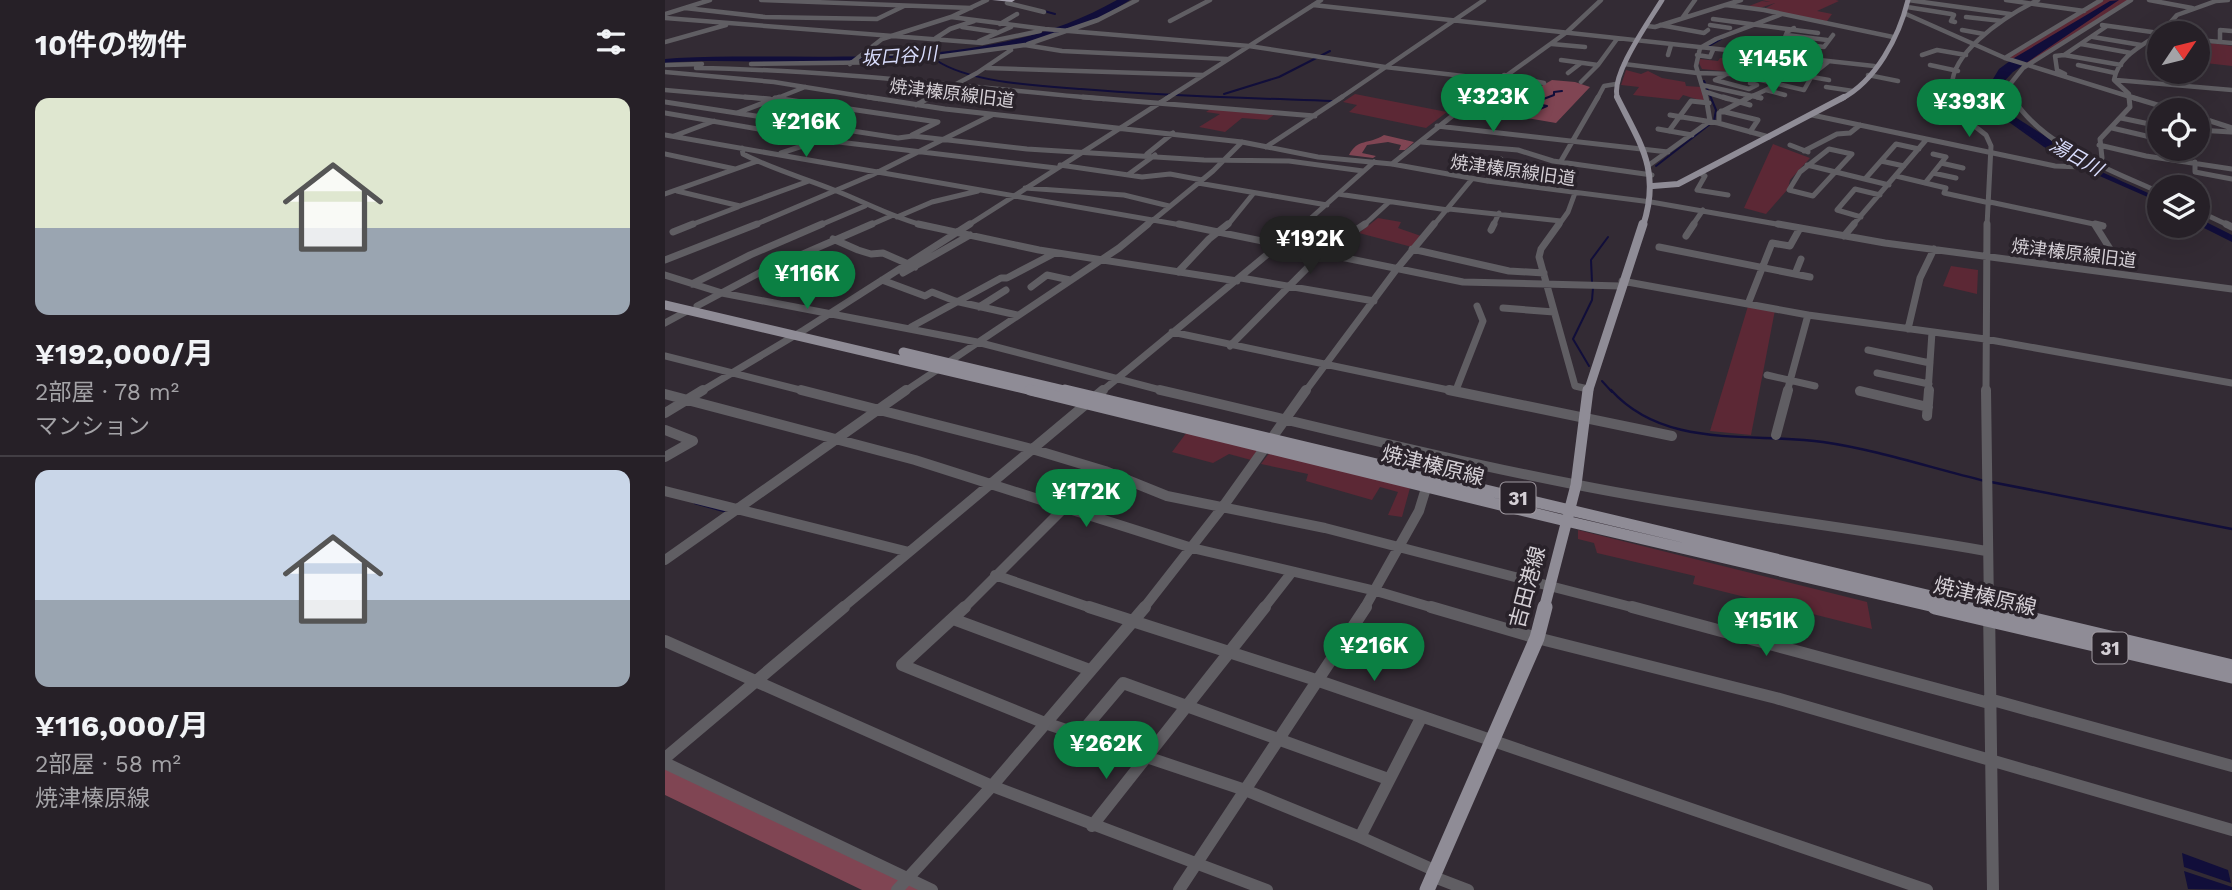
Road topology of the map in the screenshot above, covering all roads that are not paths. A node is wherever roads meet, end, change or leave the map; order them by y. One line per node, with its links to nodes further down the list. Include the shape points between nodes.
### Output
1 (710, 0): 32 (street)
2 (761, 0): 23 (street)
3 (798, 0): 23 (street)
4 (987, 0): 33 (street)
5 (995, 0): 6 (highway)
6 (1011, 0): 36 (street, via 1007,3)
7 (1137, 0): 76 (street)
8 (1210, 0): 52 (street)
9 (1321, 0): 27 (street)
10 (1484, 0): 51 (street)
11 (1601, 0): 80 (street)
12 (1662, 0): 65 (main road)
13 (1695, 0): 47 (street)
14 (1741, 0): 28 (street)
15 (2006, 0): 24 (street)
16 (2038, 0): 24 (street)
17 (2101, 0): 35 (street)
18 (2131, 0): 60 (street)
19 (2179, 0): 26 (street)
20 (2230, 0): 22 (street)
21 (2146, 1): 26 (street)
22 (2213, 1): 34 (street)
23 (792, 2): 30 (street)
24 (2030, 3): 35 (street); 41 (street)
25 (1907, 4): 29 (street); 38 (street); 91 (main road); 112 (street)
26 (2169, 4): 31 (street); 34 (street)
27 (1313, 5): 51 (street); 114 (street)
28 (1726, 5): 37 (street); 40 (street)
29 (1945, 5): 38 (street); 41 (street)
30 (904, 6): 32 (street, via 877,19 765,17); 33 (street)
31 (2163, 6)
32 (685, 8): 43 (street)
33 (971, 8): 45 (street)
34 (2196, 9): 55 (street)
35 (2084, 11): 130 (street)
36 (1044, 12)
37 (1701, 12): 42 (street); 47 (street)
38 (1942, 13): 57 (street, via 1954,15 1951,21)
39 (1017, 14): 59 (street)
40 (1782, 14): 44 (street); 62 (street)
41 (2010, 14): 54 (street)
42 (1719, 15): 48 (street); 49 (street)
43 (665, 16): 58 (street)
44 (1792, 16): 53 (street); 69 (street)
45 (951, 17): 50 (street); 63 (street)
46 (1966, 17): 54 (street)
47 (1682, 18): 56 (street)
48 (1743, 18)
49 (1713, 19): 62 (street); 68 (street)
50 (976, 20): 59 (street); 67 (street)
51 (1458, 20): 80 (street); 147 (street)
52 (1170, 21)
53 (1811, 21): 74 (street); 91 (street)
54 (2002, 21): 85 (street)
55 (2171, 21)
56 (1671, 22): 61 (street); 77 (street, via 1692,26)
57 (1955, 22)
58 (734, 23): 87 (street); 93 (street)
59 (999, 24): 64 (street)
60 (2092, 24): 66 (street); 146 (street)
61 (1660, 25): 65 (street); 73 (street)
62 (1756, 25): 69 (street); 84 (street)
63 (918, 26): 71 (street); 87 (street)
64 (1013, 26): 72 (street); 79 (street)
65 (1647, 26): 98 (main road)
66 (2107, 26): 81 (street); 92 (street)
67 (960, 27): 71 (street); 79 (street)
68 (1709, 27): 70 (street); 77 (street, via 1704,33); 84 (street)
69 (1768, 27): 74 (street)
70 (1730, 28)
71 (950, 29): 94 (street)
72 (1045, 29): 76 (street); 107 (street)
73 (1675, 30): 77 (street); 83 (street)
74 (1791, 30): 82 (street); 89 (street)
75 (1962, 30): 85 (street)
76 (1070, 31): 110 (street); 114 (street)
77 (1684, 31)
78 (2232, 31): 102 (street, via 2220,30)
79 (998, 32): 106 (street)
80 (1567, 32): 95 (street); 108 (street)
81 (2147, 32)
82 (1818, 33)
83 (1665, 34)
84 (1729, 34): 99 (street)
85 (1984, 34): 112 (street)
86 (665, 35): 93 (street)
87 (893, 35): 94 (street); 122 (street)
88 (1833, 35): 96 (street)
89 (1786, 36): 96 (street); 105 (street)
90 (1687, 37): 99 (street)
91 (1893, 37): 145 (main road)
92 (2093, 37): 97 (street); 109 (street)
93 (680, 38): 104 (street)
94 (935, 38): 106 (street)
95 (1617, 39): 98 (street); 141 (street)
96 (1827, 40): 105 (street, via 1824,47)
97 (2112, 40): 113 (street); 118 (street)
98 (1637, 41): 111 (street); 138 (main road)
99 (1711, 41): 116 (street)
100 (2147, 41): 113 (street)
101 (2210, 41): 102 (street)
102 (2220, 41): 103 (street)
103 (2232, 41)
104 (665, 42)
105 (1783, 42): 125 (street, via 1769,46)
106 (976, 43): 107 (street)
107 (992, 43)
108 (1552, 44): 115 (street); 161 (street)
109 (2081, 44): 118 (street); 128 (street)
110 (1025, 45): 131 (street); 137 (street, via 927,60); 149 (street)
111 (1671, 45): 116 (street); 123 (street)
112 (1975, 45): 127 (street); 130 (street)
113 (2141, 45): 121 (street)
114 (1249, 46): 131 (street); 147 (street)
115 (1585, 47)
116 (1700, 48): 119 (street); 124 (street)
117 (1820, 49): 132 (street)
118 (2107, 49): 121 (street)
119 (1713, 50): 124 (street, via 1710,57); 125 (street)
120 (937, 51): 122 (street)
121 (2131, 53): 144 (street)
122 (862, 55): 137 (street)
123 (1668, 55)
124 (1698, 55): 158 (street)
125 (1763, 55): 129 (street)
126 (1922, 55): 127 (street, via 1937,50)
127 (1966, 55): 152 (street)
128 (2064, 55): 144 (street); 164 (street, via 2055,57 2057,70 2066,75)
129 (1793, 58): 132 (street); 148 (street)
130 (2006, 58): 146 (street)
131 (1227, 59): 160 (street)
132 (1805, 59): 134 (street)
133 (1561, 60): 135 (street)
134 (1828, 62): 145 (street); 166 (street)
135 (1581, 63): 141 (street); 154 (street)
136 (1674, 63): 155 (street)
137 (850, 64): 140 (street); 165 (street)
138 (1624, 64): 155 (street); 174 (main road)
139 (1760, 64): 148 (street)
140 (665, 65)
141 (1598, 65): 171 (street)
142 (1930, 65): 150 (street)
143 (2078, 65): 157 (street)
144 (2121, 65): 157 (street)
145 (1874, 66): 163 (main road)
146 (2029, 66): 164 (street); 258 (street, via 2017,73 2007,88 2019,110)
147 (1385, 67): 167 (street); 202 (street)
148 (1789, 67): 159 (street)
149 (986, 68): 160 (street); 173 (street)
150 (1941, 68): 152 (street); 156 (street)
151 (1758, 71): 159 (street)
152 (1958, 71): 242 (street, via 1952,91 1964,118 1990,141)
153 (668, 72): 165 (street, via 733,68); 177 (street, 焼津榛原線旧道)
154 (1568, 73)
155 (1673, 73): 158 (street)
156 (1935, 73)
157 (2115, 73): 169 (street)
158 (1697, 74): 162 (street); 176 (street)
159 (1787, 74): 175 (street)
160 (1203, 75): 191 (street)
161 (1504, 75): 167 (street); 172 (street)
162 (1724, 75): 162 (street, via 1715,80 1749,89 1757,85); 175 (street)
163 (1868, 75): 170 (street); 182 (main road)
164 (2056, 75): 187 (street)
165 (832, 76): 173 (street); 177 (street)
166 (1812, 77): 168 (street); 175 (street, via 1804,90)
167 (1498, 80): 210 (street)
168 (1829, 80)
169 (2114, 80): 181 (street); 187 (street)
170 (1898, 81)
171 (1581, 82)
172 (1544, 83)
173 (957, 84): 191 (street); 194 (street)
174 (1616, 84): 229 (street, via 1604,86); 236 (main road, via 1615,92)
175 (1776, 84): 180 (street)
176 (1705, 85): 183 (street); 184 (street)
177 (808, 86): 186 (street); 194 (street, 焼津榛原線旧道)
178 (1826, 87): 182 (street)
179 (665, 90): 186 (street)
180 (1766, 90): 184 (street); 185 (street)
181 (2232, 90)
182 (1853, 91): 201 (main road)
183 (1708, 93): 189 (street); 192 (street)
184 (1750, 95): 188 (street); 189 (street)
185 (1785, 95)
186 (773, 98): 198 (street); 224 (street, via 938,122)
187 (2130, 98): 193 (street); 204 (street, via 2130,107)
188 (1761, 99)
189 (1738, 101): 195 (street); 196 (street)
190 (665, 102): 198 (street)
191 (1159, 102): 202 (street); 211 (street)
192 (1709, 103): 203 (street, via 1691,102); 206 (street)
193 (2147, 103)
194 (916, 104): 199 (street, 焼津榛原線旧道)
195 (1750, 105)
196 (1721, 111): 206 (street); 218 (street, via 1758,120)
197 (665, 113): 205 (street)
198 (736, 113): 205 (street); 214 (street)
199 (994, 114): 211 (street, 焼津榛原線旧道); 226 (street)
200 (1670, 115): 203 (street)
201 (1812, 115): 209 (street); 225 (main road)
202 (1315, 116): 234 (street)
203 (1681, 116): 206 (street); 217 (street)
204 (2121, 118): 208 (street); 212 (street)
205 (714, 121): 222 (street); 227 (street)
206 (1715, 122): 218 (street); 221 (street)
207 (2210, 122): 216 (street)
208 (2147, 123)
209 (1860, 125): 228 (street); 238 (street)
210 (1437, 126): 229 (street); 231 (street)
211 (1121, 127): 219 (street, 焼津榛原線旧道); 240 (street)
212 (2112, 128): 223 (street); 233 (street)
213 (1658, 129): 217 (street)
214 (846, 130): 224 (street); 227 (street)
215 (2210, 130): 216 (street)
216 (2232, 130)
217 (1669, 131): 221 (street)
218 (1749, 132): 225 (street)
219 (1173, 133): 230 (street, 焼津榛原線旧道); 245 (street)
220 (665, 135): 222 (street)
221 (1692, 135): 241 (street)
222 (674, 136): 235 (street)
223 (2147, 136)
224 (908, 137): 226 (street)
225 (1769, 137): 273 (main road)
226 (948, 139): 239 (street); 240 (street)
227 (822, 140): 239 (street); 244 (street)
228 (1926, 140): 237 (street); 242 (street)
229 (1571, 141): 236 (street); 253 (street)
230 (1242, 142): 234 (street, 焼津榛原線旧道); 251 (street)
231 (1420, 142): 253 (street, via 1518,150); 259 (street)
232 (1790, 145): 238 (street)
233 (2099, 145): 256 (street); 258 (street)
234 (1266, 146): 249 (street, 焼津榛原線旧道)
235 (742, 148): 244 (street); 252 (street)
236 (1642, 149): 241 (street); 261 (main road)
237 (1919, 149): 254 (street, via 1896,144); 264 (street)
238 (1804, 150): 248 (street)
239 (922, 152): 263 (street); 271 (street)
240 (1082, 152): 245 (street); 263 (street)
241 (1668, 152): 261 (street)
242 (1990, 153): 258 (street, via 2055,166); 301 (street)
243 (665, 154): 266 (street)
244 (779, 154): 252 (street); 271 (street)
245 (1147, 154): 247 (street)
246 (1933, 154): 257 (street, via 1946,157)
247 (1155, 155): 251 (street); 275 (street)
248 (1819, 156): 262 (street); 272 (street, via 1829,149 1852,154)
249 (1334, 158): 255 (street, 焼津榛原線旧道); 260 (street)
250 (1501, 159): 267 (street)
251 (1222, 160): 260 (street); 284 (street)
252 (757, 161): 266 (street); 281 (street)
253 (1561, 161): 283 (street)
254 (1881, 161): 264 (street); 279 (street)
255 (1374, 162): 259 (street, 焼津榛原線旧道); 269 (street)
256 (2195, 162): 268 (street); 280 (street, via 2195,172)
257 (1941, 163): 265 (street); 274 (street)
258 (2099, 163): 287 (street)
259 (1392, 164): 278 (street, 焼津榛原線旧道)
260 (1328, 165): 269 (street)
261 (1649, 165): 283 (main road)
262 (1807, 165): 272 (street); 272 (street, via 1789,190 1813,196)
263 (1058, 166): 275 (street); 289 (street)
264 (1904, 166): 276 (street)
265 (1963, 168)
266 (735, 169): 291 (street)
267 (1496, 169): 270 (street); 282 (street)
268 (2232, 169)
269 (1363, 171): 296 (street)
270 (1515, 171)
271 (879, 172): 290 (street); 292 (street)
272 (1835, 172): 279 (street)
273 (1700, 173): 283 (main road, via 1679,183); 298 (street, via 1705,176 1697,190)
274 (1933, 173): 277 (street); 285 (street)
275 (1129, 174): 284 (street, via 1153,178 1170,174)
276 (1896, 176): 285 (street); 286 (street)
277 (1956, 178)
278 (1472, 179): 282 (street, 焼津榛原線旧道); 307 (street)
279 (1865, 179): 286 (street)
280 (2232, 179)
281 (809, 181): 292 (street); 304 (street)
282 (1487, 181): 293 (street, 焼津榛原線旧道)
283 (1653, 181): 300 (main road, 吉田港線)
284 (1200, 182): 295 (street); 306 (street)
285 (1924, 183): 301 (street, via 1946,188 1944,193)
286 (1889, 185): 299 (street)
287 (2147, 186)
288 (665, 188): 291 (street)
289 (1025, 188): 297 (street); 306 (street, via 1124,195)
290 (982, 190): 297 (street); 311 (street)
291 (677, 191): 294 (street); 304 (street)
292 (838, 191): 305 (street); 333 (street)
293 (1575, 193): 300 (street, 焼津榛原線旧道); 314 (street)
294 (665, 194)
295 (1253, 194): 303 (street); 320 (street)
296 (1338, 194): 302 (street); 303 (street)
297 (1014, 195): 313 (street); 319 (street)
298 (1728, 195)
299 (1880, 195): 310 (street); 310 (street, via 1854,189 1837,210)
300 (1651, 202): 308 (street, 焼津榛原線旧道); 351 (main road, 吉田港線)
301 (1990, 202): 329 (street, via 2099,225); 332 (street)
302 (1388, 203): 307 (street); 330 (street, via 1359,230)
303 (1327, 205): 325 (street)
304 (740, 206): 318 (street)
305 (865, 206): 311 (street); 349 (street)
306 (1169, 206): 313 (street)
307 (1449, 210): 309 (street); 327 (street)
308 (1703, 211): 316 (street, 焼津榛原線旧道); 322 (street)
309 (1499, 213): 314 (street); 317 (street)
310 (1861, 216): 323 (street)
311 (894, 217): 319 (street); 324 (street)
312 (2210, 217): 315 (street)
313 (1153, 219): 320 (street); 334 (street)
314 (1561, 221): 342 (street, via 1541,249)
315 (2232, 227)
316 (1800, 228): 323 (street, 焼津榛原線旧道); 338 (street, via 1790,246 1772,243)
317 (1491, 230)
318 (665, 232)
319 (957, 232): 321 (street); 336 (street)
320 (1220, 232): 325 (street); 340 (street)
321 (970, 235): 331 (street); 337 (street)
322 (1686, 236)
323 (1845, 236): 328 (street, 焼津榛原線旧道)
324 (833, 239): 336 (street); 356 (street)
325 (1281, 245): 330 (street); 348 (street)
326 (1659, 247): 338 (street)
327 (1412, 249): 339 (street); 342 (street, via 1509,271)
328 (1934, 249): 332 (street, 焼津榛原線旧道); 372 (street, via 1920,278)
329 (2112, 251)
330 (1322, 253): 339 (street); 352 (street)
331 (1053, 254): 334 (street); 358 (street)
332 (1985, 256): 354 (street, 焼津榛原線旧道); 376 (street)
333 (665, 260)
334 (1099, 260): 340 (street); 347 (street)
335 (1801, 260): 343 (street)
336 (907, 264): 337 (street); 346 (street)
337 (915, 267): 341 (street)
338 (1761, 267): 343 (street); 360 (street)
339 (1396, 270): 350 (street, via 1463,282); 359 (street)
340 (1178, 272): 348 (street)
341 (903, 273)
342 (1544, 273): 350 (street)
343 (1794, 274): 345 (street)
344 (665, 275): 349 (street)
345 (1810, 277)
346 (882, 280): 358 (street); 366 (street)
347 (1070, 280): 353 (street, via 1047,275); 368 (street)
348 (1239, 280): 352 (street); 374 (street)
349 (692, 284): 356 (street)
350 (1546, 284): 351 (street); 367 (street)
351 (1622, 284): 360 (street); 389 (main road, 吉田港線)
352 (1287, 286): 359 (street); 378 (street)
353 (1031, 288)
354 (2232, 289)
355 (1006, 290): 363 (street)
356 (722, 293): 364 (street); 366 (street)
357 (665, 300): 364 (main road, 焼津榛原線 / 31)
358 (955, 301): 363 (street); 371 (street)
359 (1374, 301): 383 (street)
360 (1748, 304): 369 (street)
361 (665, 305): 364 (main road, 焼津榛原線 / 31)
362 (1477, 306): 393 (street, via 1483,321)
363 (979, 307): 368 (street)
364 (693, 308): 370 (street); 373 (main road, 焼津榛原線 / 31)
365 (1503, 308): 367 (street)
366 (832, 312): 371 (street); 373 (street)
367 (1554, 312): 389 (street, via 1575,386)
368 (1017, 315): 377 (street)
369 (1808, 315): 372 (street); 388 (street)
370 (665, 323)
371 (911, 327): 377 (street)
372 (1908, 329): 375 (street)
373 (800, 332): 382 (main road, 焼津榛原線 / 31); 384 (street)
374 (1172, 332): 378 (street); 387 (street)
375 (1932, 332): 376 (street); 381 (street)
376 (1985, 339): 390 (street); 419 (street)
377 (977, 342): 382 (street); 387 (street)
378 (1230, 346): 383 (street)
379 (1868, 349): 381 (street)
380 (665, 356): 384 (street)
381 (1930, 363): 391 (street)
382 (943, 365): 397 (main road, 焼津榛原線 / 31); 398 (street)
383 (1324, 365): 393 (street); 401 (street)
384 (732, 372): 396 (street); 398 (street)
385 (1877, 373): 391 (street)
386 (1767, 375): 388 (street)
387 (1114, 380): 397 (street); 401 (street)
388 (1791, 380): 392 (street); 403 (street)
389 (1590, 383): 400 (main road, 吉田港線)
390 (2232, 383)
391 (1929, 384): 394 (street, via 1928,412)
392 (1815, 386)
393 (1456, 390): 400 (street)
394 (1860, 391)
395 (665, 394): 396 (street)
396 (688, 399): 399 (street); 405 (street)
397 (1089, 401): 406 (main road, 焼津榛原線 / 31); 407 (street)
398 (879, 409): 405 (street); 407 (street)
399 (665, 413)
400 (1584, 416): 404 (street); 411 (main road, 吉田港線)
401 (1285, 420): 406 (street); 411 (street)
402 (667, 432): 408 (street, via 693,441)
403 (1776, 435)
404 (1672, 436)
405 (836, 439): 409 (street); 414 (street)
406 (1269, 443): 410 (main road, 焼津榛原線 / 31); 415 (street); 416 (main road, 焼津榛原線 / 31)
407 (1033, 449): 409 (street); 415 (street, via 1145,489)
408 (665, 457)
409 (990, 483): 413 (street); 420 (street)
410 (1427, 485): 416 (main road, 焼津榛原線 / 31); 418 (street)
411 (1576, 485): 416 (main road, 吉田港線); 419 (street)
412 (665, 491): 414 (street)
413 (1065, 506): 417 (street); 423 (street)
414 (737, 508): 420 (street); 421 (street)
415 (1222, 508): 417 (street); 418 (street)
416 (1567, 515): 424 (main road, 吉田港線); 426 (main road, 焼津榛原線 / 31)
417 (1192, 548): 422 (street); 428 (street)
418 (1401, 548): 424 (street); 425 (street)
419 (1986, 551): 426 (street)
420 (909, 552): 436 (street)
421 (665, 560)
422 (1292, 572): 425 (street); 431 (street)
423 (995, 575): 427 (street); 428 (street)
424 (1551, 586): 429 (main road, 吉田港線); 437 (street)
425 (1376, 592): 429 (street); 435 (street)
426 (1989, 614): 432 (main road, 焼津榛原線 / 31); 434 (main road, 焼津榛原線 / 31); 437 (street)
427 (953, 619): 433 (street); 440 (street, via 902,665)
428 (1133, 622): 431 (street); 433 (street)
429 (1537, 638): 443 (main road, 吉田港線); 445 (street, via 1776,698)
430 (667, 645): 436 (street)
431 (1231, 652): 435 (street); 438 (street)
432 (2232, 667)
433 (1090, 670): 440 (street)
434 (2232, 676)
435 (1316, 680): 439 (street); 442 (street)
436 (755, 683): 446 (street); 449 (street)
437 (1989, 701): 445 (street); 447 (street)
438 (1186, 705): 441 (street, via 1123,683); 442 (street); 444 (street)
439 (1421, 718): 443 (street); 448 (street)
440 (1045, 723): 441 (street); 449 (street)
441 (1080, 734): 444 (street)
442 (1279, 740): 448 (street); 450 (street)
443 (1492, 740): 456 (main road, 吉田港線); 462 (street)
444 (1146, 757): 450 (street); 451 (street)
445 (1991, 760): 452 (street); 463 (street)
446 (665, 761): 455 (street)
447 (2232, 766)
448 (1388, 779): 453 (street)
449 (992, 786): 451 (street); 455 (street)
450 (1245, 790): 453 (street); 454 (street)
451 (1092, 826): 454 (street)
452 (2232, 830)
453 (1360, 837): 456 (street)
454 (1195, 864): 459 (street); 460 (street)
455 (908, 878): 457 (street); 458 (street)
456 (1433, 879): 461 (street)
457 (897, 890)
458 (932, 890)
459 (1179, 890)
460 (1267, 890)
461 (1468, 890)
462 (1927, 890)
463 (1993, 890)

